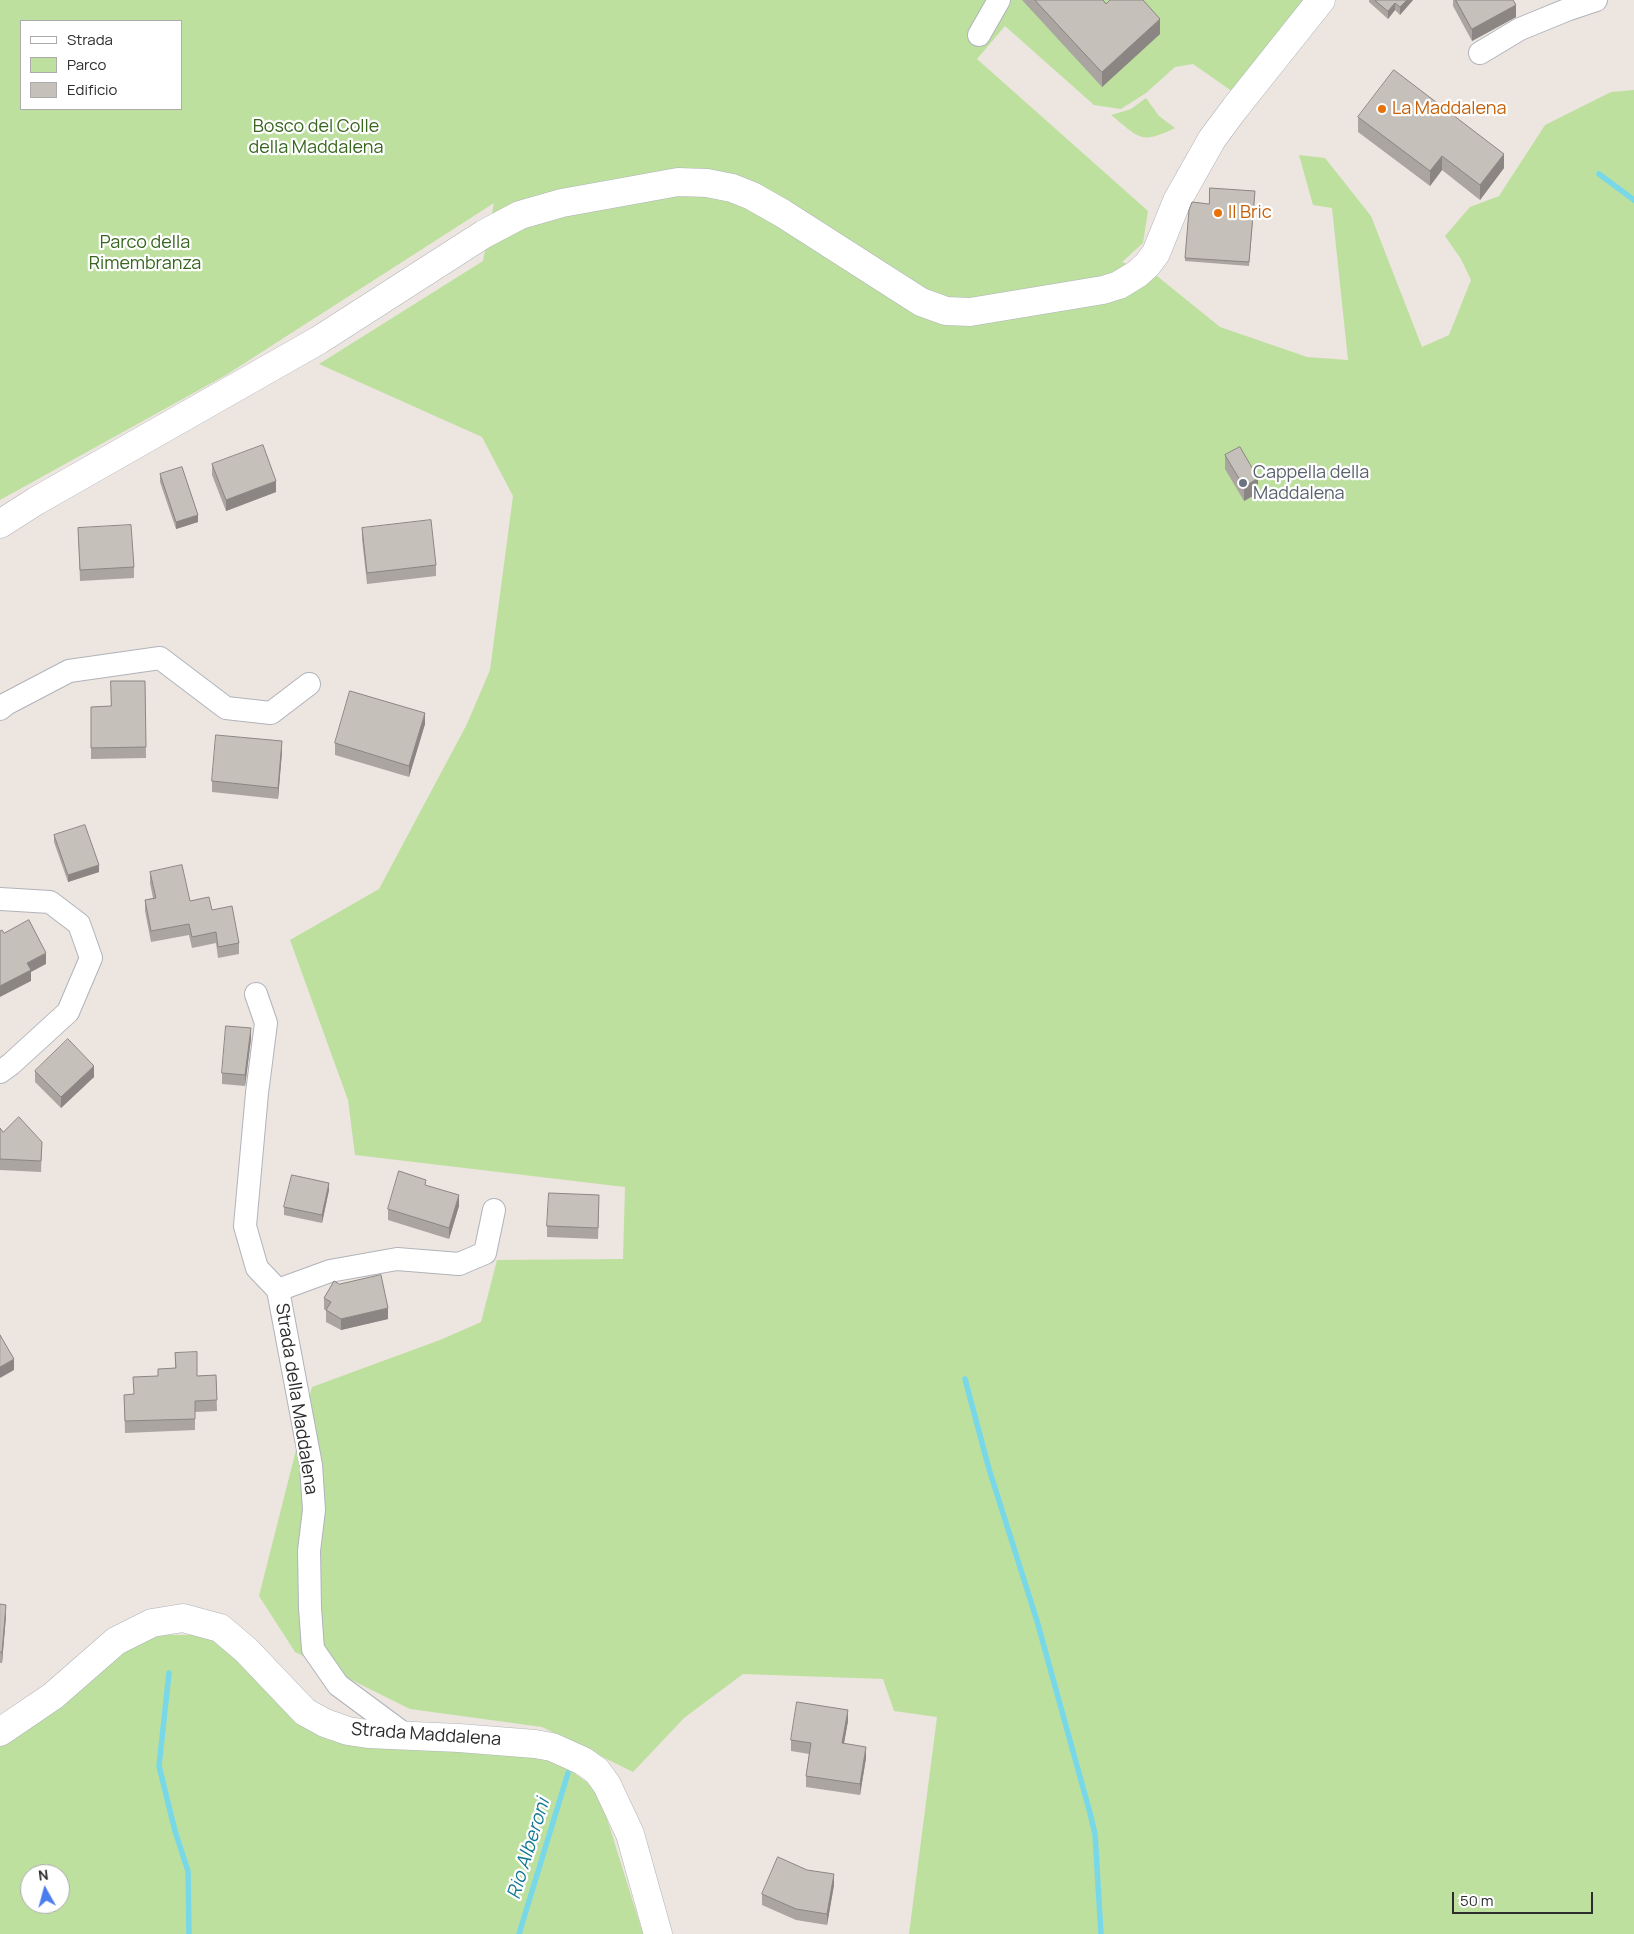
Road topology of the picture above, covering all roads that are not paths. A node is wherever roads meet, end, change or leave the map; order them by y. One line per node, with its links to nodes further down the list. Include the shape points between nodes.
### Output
1 (999, 0): 4 (street)
2 (1596, 0): 5 (street, via 1520,29)
3 (1319, 3): 6 (street, via 1212,139 1177,201 1156,253 1138,274 1119,285 970,312 946,311 921,302 782,214 732,188 678,182 562,203 520,215 484,234 319,340)
4 (980, 35)
5 (1480, 53)
6 (0, 524)
7 (309, 684): 8 (street, via 271,713 226,708 160,658 69,671)
8 (0, 709)
9 (0, 899): 11 (street, via 50,902 79,924 91,958 68,1012)
10 (256, 994): 13 (street, Strada della Maddalena, via 266,1023 245,1226 256,1268)
11 (0, 1072)
12 (494, 1210): 13 (street, Strada della Maddalena, via 485,1253 459,1264 397,1259 330,1271)
13 (278, 1290): 15 (street, Strada della Maddalena, via 311,1465 314,1510 309,1551 313,1650 338,1685)
14 (0, 1732): 15 (street, Strada Maddalena, via 53,1696 116,1641 152,1623 182,1618 220,1628 246,1650 305,1712 325,1723 348,1731)
15 (407, 1736): 16 (street, Strada Maddalena, via 480,1739 552,1747 597,1771 630,1834)
16 (658, 1934)

